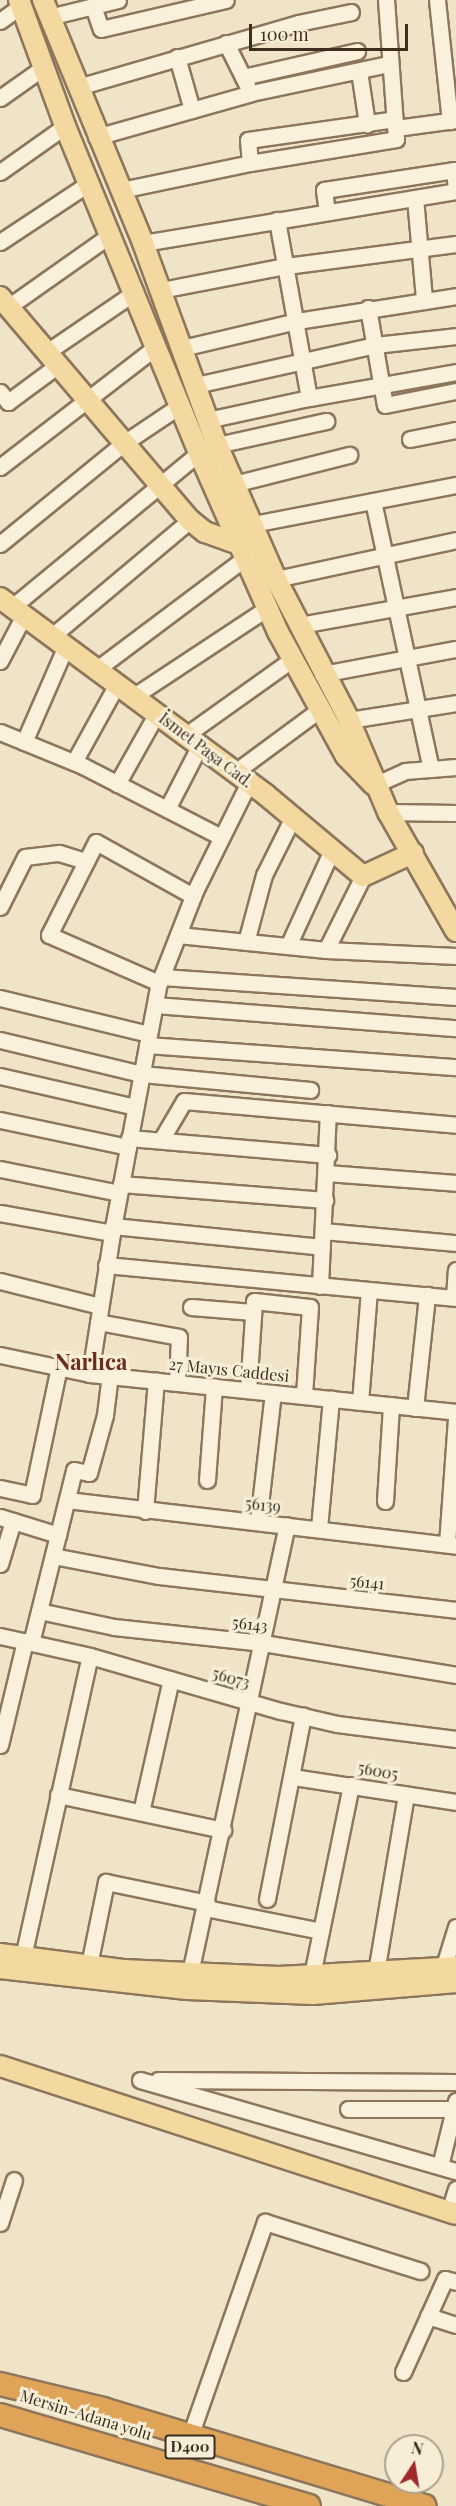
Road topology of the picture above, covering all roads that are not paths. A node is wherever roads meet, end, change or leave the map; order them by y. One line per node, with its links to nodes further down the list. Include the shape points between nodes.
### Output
1 (118, 0): 6 (street)
2 (226, 0): 6 (street, via 101,29)
3 (386, 0): 13 (street)
4 (437, 0): 21 (street)
5 (20, 3): 9 (street); 14 (main road)
6 (93, 6): 7 (street)
7 (46, 8): 17 (main road)
8 (351, 12): 10 (street)
9 (0, 21)
10 (226, 44): 12 (street); 16 (street)
11 (357, 51): 16 (street)
12 (177, 57): 17 (street); 20 (street)
13 (389, 64): 15 (street); 22 (street)
14 (44, 67): 19 (street); 24 (main road)
15 (359, 71): 18 (street); 23 (street)
16 (243, 77): 18 (street)
17 (78, 87): 25 (main road)
18 (251, 93): 20 (street)
19 (0, 98)
20 (192, 110): 25 (street)
21 (453, 121): 22 (street)
22 (396, 123): 23 (street); 26 (street, via 396,139)
23 (367, 124): 26 (street, via 248,140)
24 (65, 126): 27 (street); 28 (main road)
25 (96, 137): 29 (main road)
26 (250, 163): 29 (street)
27 (0, 172)
28 (89, 183): 34 (main road); 35 (street)
29 (121, 190): 36 (main road)
30 (456, 190): 31 (street); 32 (street, via 454,170 324,190)
31 (415, 198): 32 (street); 38 (street)
32 (327, 212): 33 (street)
33 (277, 220): 36 (street); 39 (street)
34 (110, 235): 41 (main road); 44 (street)
35 (0, 243)
36 (143, 243): 40 (main road)
37 (456, 244): 38 (street)
38 (420, 248): 39 (street); 43 (street)
39 (286, 266): 40 (street); 46 (street)
40 (161, 290): 50 (main road)
41 (135, 292): 49 (main road); 51 (street)
42 (456, 296): 43 (street)
43 (424, 299): 45 (street)
44 (4, 302): 51 (main road)
45 (368, 308): 46 (street); 48 (street)
46 (297, 321): 50 (street); 52 (street)
47 (456, 336): 48 (street)
48 (375, 345): 52 (street); 54 (street)
49 (156, 347): 59 (street); 60 (main road)
50 (182, 348): 55 (main road)
51 (53, 359): 57 (street, via 8,402); 59 (main road)
52 (304, 362): 55 (street); 58 (street)
53 (456, 372): 54 (street)
54 (381, 382): 56 (street, via 385,405); 58 (street)
55 (196, 386): 61 (main road)
56 (456, 391)
57 (0, 392)
58 (309, 398): 61 (street)
59 (89, 402): 65 (main road); 69 (street)
60 (179, 406): 65 (street); 67 (main road)
61 (207, 420): 66 (main road)
62 (326, 421): 66 (street)
63 (456, 430): 64 (street)
64 (410, 439)
65 (124, 443): 70 (main road); 78 (street)
66 (217, 445): 71 (main road)
67 (199, 453): 70 (street); 77 (main road)
68 (349, 455): 71 (street)
69 (0, 467)
70 (159, 483): 74 (main road); 82 (street)
71 (234, 484): 75 (main road)
72 (456, 485): 73 (street)
73 (373, 501): 75 (street); 79 (street)
74 (189, 520): 77 (main road); 86 (street)
75 (256, 532): 77 (main road); 80 (main road)
76 (456, 540): 79 (street)
77 (234, 543): 83 (main road); 91 (street)
78 (0, 544)
79 (385, 555): 80 (street); 84 (street)
80 (276, 579): 85 (main road)
81 (456, 597): 84 (street)
82 (12, 607): 86 (main road, İsmet Paşa Cad.); 90 (street)
83 (269, 607): 89 (main road); 94 (street)
84 (397, 608): 85 (street); 88 (street)
85 (300, 625): 92 (main road)
86 (59, 641): 91 (main road, İsmet Paşa Cad.); 102 (street)
87 (456, 649): 88 (street)
88 (409, 658): 92 (street); 96 (street)
89 (291, 660): 97 (main road); 101 (street)
90 (0, 661)
91 (97, 669): 93 (main road, İsmet Paşa Cad.)
92 (322, 675): 99 (main road)
93 (117, 684): 94 (main road, İsmet Paşa Cad.); 103 (street)
94 (134, 696): 98 (main road, İsmet Paşa Cad.)
95 (456, 703): 96 (street)
96 (420, 708): 99 (street); 105 (street)
97 (319, 710): 106 (street); 108 (main road, via 346,756)
98 (156, 713): 101 (main road, İsmet Paşa Cad.); 107 (street)
99 (349, 720): 108 (main road, via 369,761)
100 (0, 732): 102 (street)
101 (193, 740): 106 (main road, İsmet Paşa Cad.); 109 (street)
102 (24, 742): 103 (street)
103 (74, 762): 107 (street)
104 (456, 767): 105 (street)
105 (431, 769): 108 (street, via 405,771)
106 (242, 777): 112 (main road, İsmet Paşa Cad.); 113 (street)
107 (117, 784): 109 (street)
108 (374, 785): 110 (main road)
109 (167, 809): 113 (street)
110 (388, 812): 111 (street); 115 (main road)
111 (456, 813)
112 (293, 817): 114 (main road, İsmet Paşa Cad.); 123 (street, via 264,875)
113 (221, 837): 118 (street)
114 (332, 850): 117 (main road, İsmet Paşa Cad.); 124 (street)
115 (413, 853): 117 (main road); 120 (main road)
116 (86, 861): 118 (street, via 96,842); 119 (street, via 59,853 25,857); 127 (street, via 49,934)
117 (363, 876): 125 (street)
118 (193, 896): 122 (street)
119 (0, 907)
120 (451, 911): 121 (main road)
121 (456, 931)
122 (178, 935): 123 (street); 127 (street)
123 (246, 942): 124 (street)
124 (288, 946): 125 (street)
125 (326, 950): 126 (street)
126 (456, 956)
127 (160, 980): 128 (street); 130 (street)
128 (456, 997)
129 (0, 998): 132 (street)
130 (155, 1005): 131 (street); 132 (street)
131 (456, 1028)
132 (148, 1039): 134 (street); 135 (street)
133 (0, 1040): 135 (street)
134 (456, 1067)
135 (142, 1074): 137 (street); 138 (street)
136 (0, 1076): 138 (street)
137 (310, 1090)
138 (135, 1107): 143 (street)
139 (328, 1113): 141 (street); 142 (street, via 184,1101); 144 (street)
140 (0, 1120): 143 (street)
141 (456, 1125)
142 (161, 1140): 143 (street); 144 (street)
143 (128, 1142): 148 (street)
144 (328, 1155): 146 (street)
145 (0, 1168): 148 (street)
146 (327, 1173): 147 (street); 149 (street)
147 (456, 1183)
148 (120, 1188): 149 (street); 151 (street)
149 (326, 1200): 152 (street)
150 (0, 1213): 151 (street)
151 (112, 1229): 152 (street); 154 (street)
152 (323, 1239): 153 (street); 157 (street)
153 (456, 1243)
154 (106, 1265): 157 (street); 161 (street)
155 (456, 1270): 160 (street)
156 (0, 1281): 161 (street)
157 (320, 1286): 158 (street)
158 (369, 1290): 159 (street); 176 (street)
159 (427, 1295): 160 (street); 178 (street)
160 (455, 1297)
161 (100, 1306): 164 (street)
162 (191, 1307): 163 (street)
163 (253, 1312): 172 (street); 174 (street, via 254,1301 310,1307)
164 (98, 1322): 167 (street); 170 (street, via 179,1336)
165 (1, 1358): 166 (street, 27 Mayıs Caddesi)
166 (59, 1367): 167 (street, 27 Mayıs Caddesi); 182 (street, via 32,1495)
167 (90, 1374): 168 (street, 27 Mayıs Caddesi)
168 (110, 1376): 169 (street, 27 Mayıs Caddesi); 183 (street, via 105,1415 89,1473 74,1470)
169 (156, 1380): 170 (street, 27 Mayıs Caddesi); 185 (street)
170 (177, 1383): 171 (street, 27 Mayıs Caddesi)
171 (214, 1386): 172 (street, 27 Mayıs Caddesi); 181 (street)
172 (248, 1390): 173 (street, 27 Mayıs Caddesi)
173 (273, 1392): 174 (street, 27 Mayıs Caddesi); 187 (street)
174 (304, 1396): 175 (street, 27 Mayıs Caddesi)
175 (331, 1398): 176 (street, 27 Mayıs Caddesi); 189 (street)
176 (360, 1402): 177 (street, 27 Mayıs Caddesi)
177 (391, 1405): 178 (street, 27 Mayıs Caddesi); 184 (street)
178 (415, 1408): 179 (street, 27 Mayıs Caddesi)
179 (456, 1412)
180 (456, 1417): 191 (street)
181 (207, 1480)
182 (0, 1488)
183 (67, 1500): 185 (street, 56139); 190 (street)
184 (384, 1501)
185 (145, 1511): 187 (street, 56139)
186 (6, 1519): 190 (street); 193 (street)
187 (258, 1522): 188 (street, 56139)
188 (287, 1525): 189 (street, 56139); 194 (street)
189 (319, 1528): 191 (street, 56139)
190 (58, 1535): 192 (street)
191 (452, 1545)
192 (53, 1556): 194 (street, 56141, via 159,1576); 196 (street)
193 (0, 1564)
194 (274, 1590): 195 (street, 56141); 199 (street)
195 (456, 1610)
196 (39, 1611): 198 (street); 199 (street, 56143, via 114,1627)
197 (0, 1636): 198 (street, 56073)
198 (28, 1642): 200 (street, 56073); 206 (street)
199 (263, 1643): 201 (street, 56143); 203 (street)
200 (90, 1656): 202 (street, 56073); 209 (street)
201 (456, 1676)
202 (171, 1679): 203 (street, 56073); 212 (street)
203 (250, 1702): 204 (street, 56073); 213 (street)
204 (303, 1716): 205 (street, 56073); 207 (street)
205 (456, 1739)
206 (0, 1745)
207 (293, 1777): 208 (street, 56005); 214 (street)
208 (351, 1785): 210 (street, 56005); 217 (street)
209 (58, 1795): 212 (street); 219 (street)
210 (406, 1795): 211 (street, 56005); 222 (street)
211 (456, 1802)
212 (141, 1812): 213 (street)
213 (223, 1830): 215 (street)
214 (267, 1899)
215 (206, 1906): 217 (street); 220 (street, via 106,1882); 223 (street)
216 (456, 1927): 224 (street)
217 (321, 1931): 225 (street)
218 (0, 1954): 219 (main road)
219 (22, 1957): 220 (main road)
220 (89, 1965): 223 (main road)
221 (0, 1968): 224 (main road, via 187,1989 313,1994)
222 (376, 1972): 224 (main road); 225 (main road)
223 (190, 1973): 225 (main road)
224 (452, 1973)
225 (312, 1975)
226 (0, 2066): 234 (main road)
227 (456, 2082): 230 (street, via 140,2080)
228 (455, 2105): 229 (street); 230 (street)
229 (348, 2109)
230 (440, 2166): 231 (street)
231 (456, 2170)
232 (14, 2180): 235 (street)
233 (456, 2189): 234 (street)
234 (453, 2213)
235 (0, 2223)
236 (420, 2271): 245 (street, via 265,2222)
237 (456, 2282): 238 (street, via 445,2279)
238 (428, 2316): 239 (street); 240 (street)
239 (456, 2325)
240 (403, 2373)
241 (0, 2384): 245 (highway, via 58,2396)
242 (0, 2388): 248 (highway, Mersin-Adana yolu / D400)
243 (0, 2415): 244 (highway, Mersin-Adana yolu / D400)
244 (50, 2431): 246 (highway, via 79,2450); 247 (highway, Mersin-Adana yolu / D400)
245 (190, 2436): 249 (highway)
246 (265, 2506)
247 (309, 2506)
248 (379, 2506)
249 (425, 2506)

